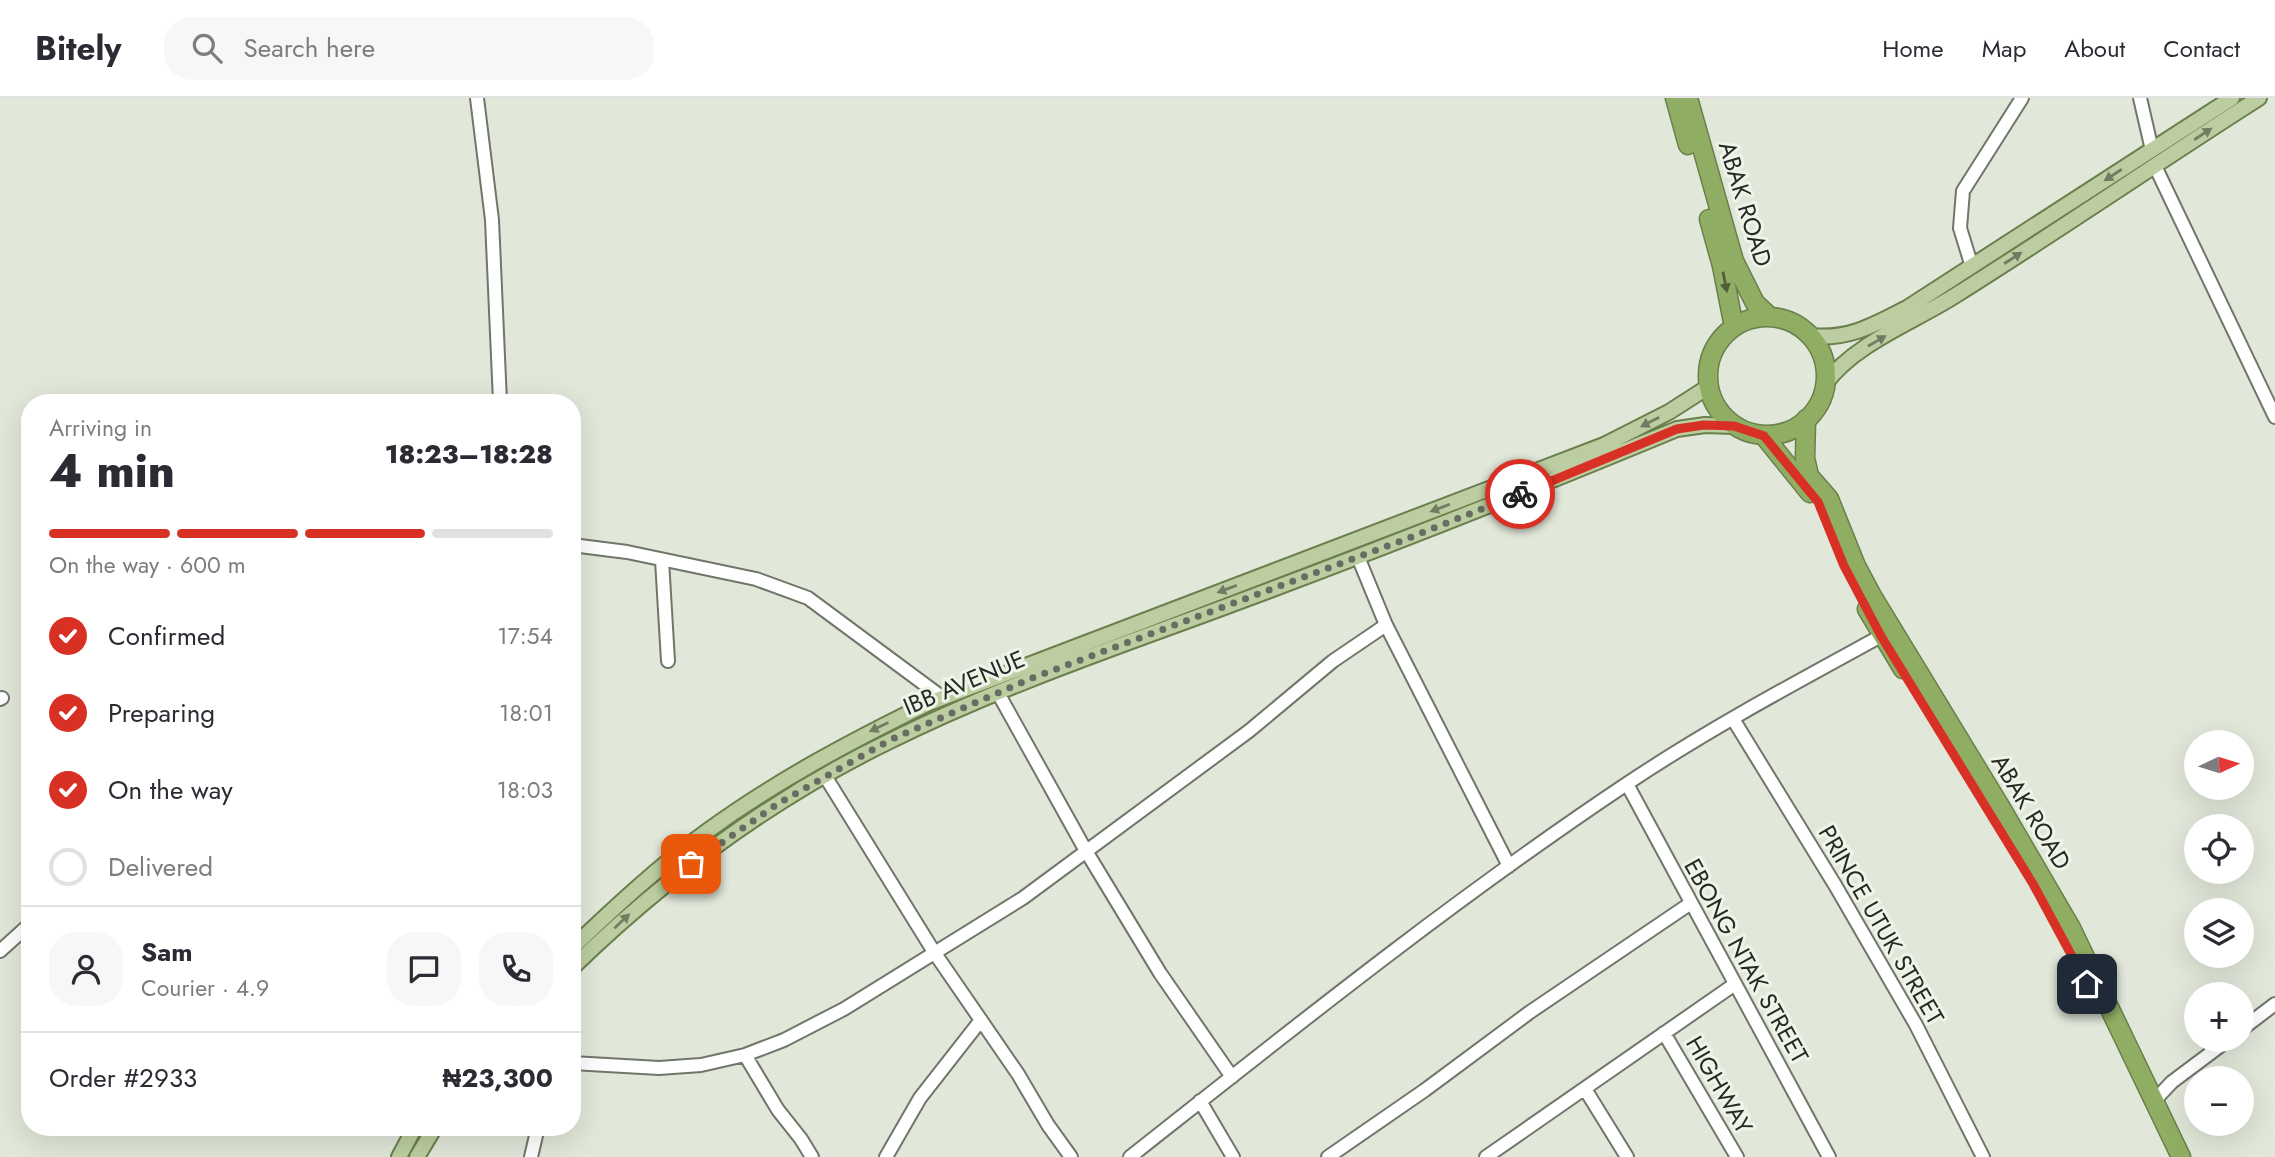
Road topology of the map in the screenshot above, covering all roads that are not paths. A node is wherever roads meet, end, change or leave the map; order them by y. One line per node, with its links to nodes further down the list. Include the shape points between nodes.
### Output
1 (477, 98): 16 (street, via 492,220)
2 (1675, 98): 12 (highway, ABAK ROAD, one-way to 12, via 1722,266)
3 (1688, 98): 11 (highway, ABAK ROAD, via 1734,261 1755,303)
4 (2022, 98): 10 (street, via 1963,191 1960,228)
5 (2140, 98): 8 (street)
6 (2232, 98): 8 (main road)
7 (2259, 98): 9 (main road, one-way to 7)
8 (2152, 150): 10 (main road, one-way to 10)
9 (2155, 166): 14 (main road, one-way to 9, via 1847,360 1956,296); 17 (street)
10 (1972, 267): 13 (main road, via 1908,308 1852,334)
11 (1770, 317): 12 (highway); 13 (highway, via 1798,326)
12 (1734, 327): 15 (highway, via 1718,342 1709,362)
13 (1810, 336): 14 (highway, via 1823,358)
14 (1825, 384): 18 (highway)
15 (1708, 387): 19 (highway, via 1716,408); 29 (main road, one-way to 29, via 1604,445)
16 (500, 394)
17 (2275, 416)
18 (1807, 419): 20 (highway); 21 (highway, via 1805,458)
19 (1734, 426): 20 (highway); 23 (main road, IBB AVENUE, via 1677,429)
20 (1764, 436): 21 (highway)
21 (1824, 500): 26 (highway, ABAK ROAD, via 1844,566); 52 (highway, ABAK ROAD, via 1872,596 2071,928)
22 (581, 546): 24 (street)
23 (1358, 557): 25 (street); 28 (main road, IBB AVENUE)
24 (662, 560): 27 (street); 29 (street, via 756,579 808,598)
25 (1386, 625): 33 (street); 34 (street)
26 (1881, 636): 30 (street); 70 (highway, ABAK ROAD, via 2033,884 2092,992)
27 (668, 661)
28 (998, 693): 31 (main road, IBB AVENUE, via 890,740); 33 (street)
29 (943, 698): 37 (main road, one-way to 37, via 854,739 775,785 673,858)
30 (1733, 719): 32 (street); 69 (street, PRINCE UTUK STREET, via 1916,1026)
31 (825, 776): 39 (street); 40 (main road, IBB AVENUE, one-way to 31, via 691,864)
32 (1627, 784): 34 (street); 35 (street, EBONG NTAK STREET)
33 (1086, 851): 39 (street, via 1023,898); 49 (street, via 1160,973)
34 (1509, 866): 49 (street)
35 (1691, 902): 41 (street, EBONG NTAK STREET); 64 (street)
36 (21, 932): 38 (street)
37 (581, 940)
38 (0, 951)
39 (934, 953): 43 (street); 47 (street, via 844,1009 784,1041)
40 (581, 959)
41 (1735, 984): 45 (street); 68 (street, EBONG NTAK STREET)
42 (2275, 1004): 44 (street)
43 (981, 1020): 60 (street, via 920,1098); 61 (street)
44 (2254, 1020)
45 (1664, 1033): 50 (street); 67 (street, HIGHWAY)
46 (2212, 1052): 52 (street)
47 (745, 1055): 48 (street, via 659,1068); 59 (street)
48 (581, 1064)
49 (1232, 1077): 51 (street)
50 (1585, 1089): 65 (street); 66 (street)
51 (1200, 1101): 62 (street); 63 (street)
52 (2154, 1101): 71 (highway, ABAK ROAD)
53 (410, 1136): 56 (main road)
54 (430, 1136): 57 (main road)
55 (536, 1136): 58 (street)
56 (399, 1157)
57 (418, 1157)
58 (531, 1157)
59 (812, 1157)
60 (886, 1157)
61 (1071, 1157)
62 (1130, 1157)
63 (1233, 1157)
64 (1328, 1157)
65 (1486, 1157)
66 (1627, 1157)
67 (1737, 1157)
68 (1829, 1157)
69 (1983, 1157)
70 (2168, 1157)
71 (2181, 1157)

